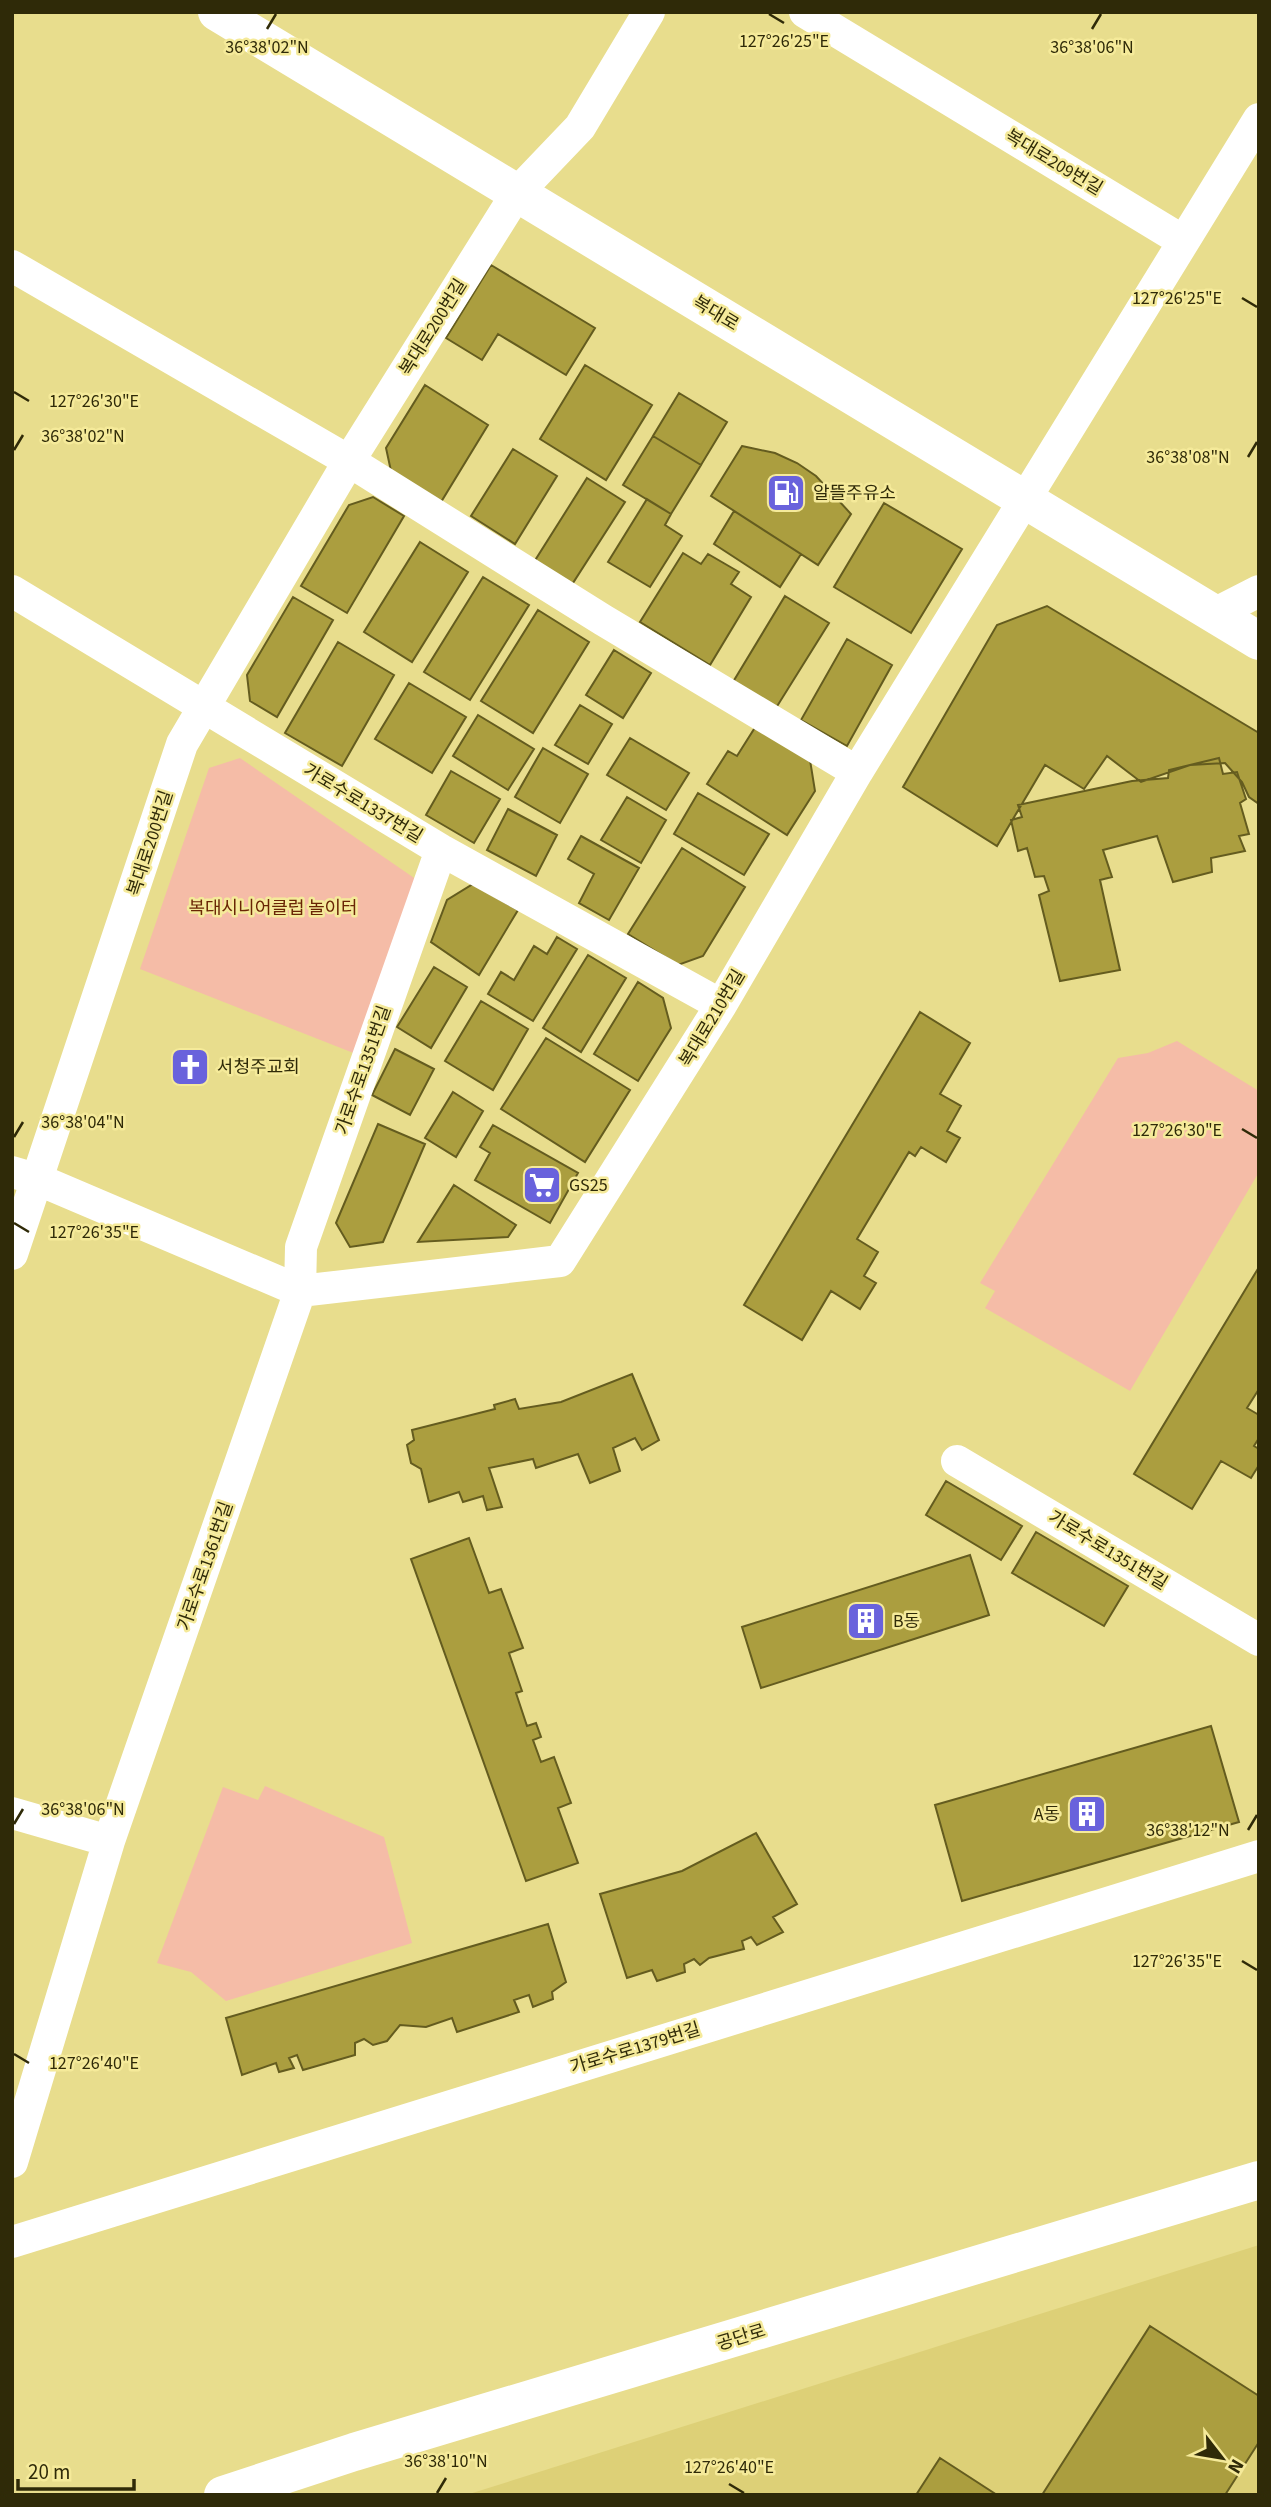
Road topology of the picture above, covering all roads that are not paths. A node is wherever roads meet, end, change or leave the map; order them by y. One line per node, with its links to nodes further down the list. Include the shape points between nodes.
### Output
1 (217, 12): 5 (street, 복대로)
2 (649, 12): 5 (street, 복대로200번길, via 580,127)
3 (805, 12): 6 (street, 복대로209번길)
4 (1259, 119): 6 (street)
5 (516, 193): 8 (street, 복대로200번길); 9 (street, 복대로)
6 (1183, 241): 9 (street)
7 (12, 266): 8 (street)
8 (349, 461): 14 (street, 복대로200번길); 15 (street)
9 (1025, 499): 12 (street, 복대로); 15 (street, 복대로210번길)
10 (12, 591): 14 (street, 가로수로1337번길)
11 (1259, 592): 12 (street)
12 (1214, 614): 13 (street, 복대로)
13 (1259, 641)
14 (203, 706): 16 (street, 가로수로1337번길); 18 (street, 복대로200번길, via 183,744)
15 (857, 772): 17 (street, 복대로210번길)
16 (441, 850): 17 (street, 가로수로1337번길); 20 (street, 가로수로1351번길, via 300,1247)
17 (721, 1005): 20 (street, 복대로210번길, via 560,1261)
18 (25, 1176): 19 (street, 복대로200번길); 20 (street)
19 (12, 1254)
20 (300, 1291): 24 (street, 가로수로1361번길)
21 (957, 1461): 22 (street, 가로수로1351번길)
22 (1259, 1640)
23 (12, 1813): 24 (street)
24 (109, 1841): 26 (street, 가로수로1361번길)
25 (1259, 1856): 28 (street, 가로수로1379번길)
26 (12, 2162)
27 (1259, 2180): 29 (street, 공단로)
28 (12, 2242)
29 (223, 2495)

